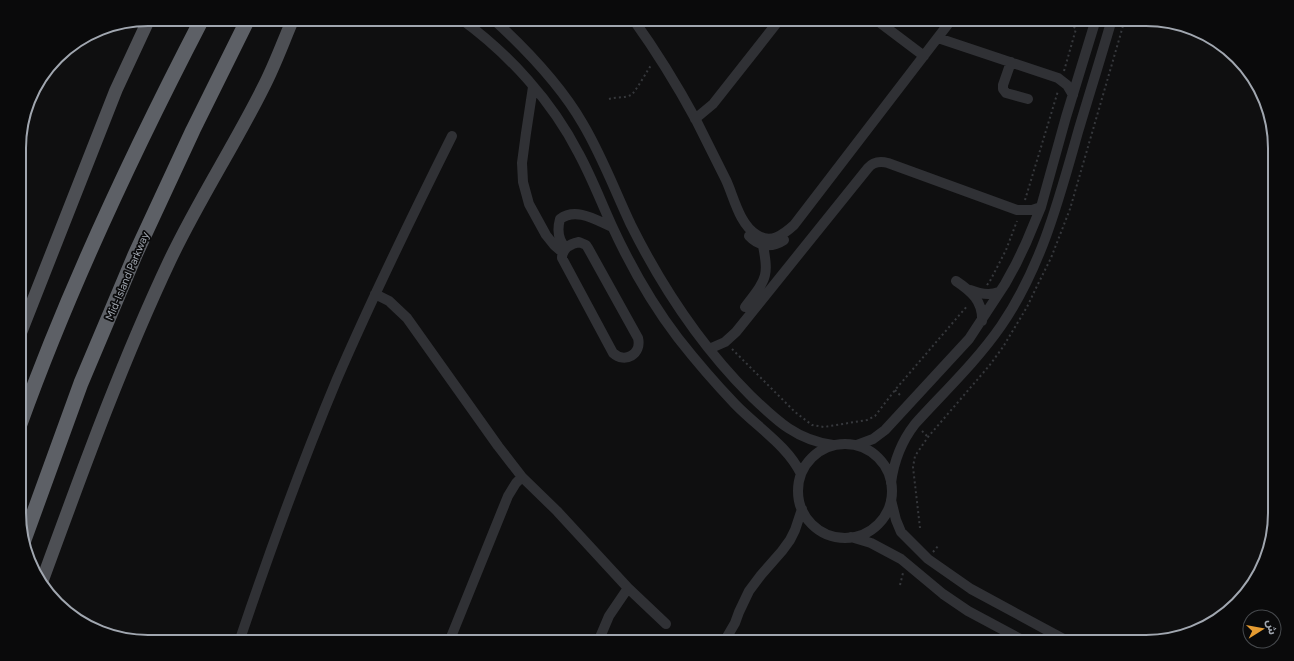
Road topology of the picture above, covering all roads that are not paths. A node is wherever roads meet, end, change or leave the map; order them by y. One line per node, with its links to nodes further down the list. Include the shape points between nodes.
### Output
1 (146, 26): 34 (main road, via 116,90)
2 (198, 26): 38 (highway, via 112,201)
3 (244, 26): 46 (highway, Mid-Island Parkway, via 192,130 135,255 81,383)
4 (290, 26): 14 (main road)
5 (296, 26): 14 (main road)
6 (470, 26): 20 (street, via 494,46)
7 (500, 26): 36 (street, via 545,71 575,111 605,164 647,255 681,311)
8 (638, 26): 23 (street)
9 (775, 26): 23 (street, via 718,98)
10 (884, 26): 16 (street)
11 (947, 26): 15 (street)
12 (1092, 26): 18 (street)
13 (1110, 26): 43 (street, via 1058,203 1034,267 1019,297 981,352 907,434 896,457)
14 (287, 33): 48 (main road, via 263,89 190,220 153,297 115,387)
15 (938, 38): 16 (street); 17 (street)
16 (924, 56): 27 (street, via 794,225 789,236 781,243 771,246)
17 (1011, 62): 19 (street); 22 (street, via 1003,90)
18 (1080, 72): 19 (street); 21 (street)
19 (1059, 79): 21 (street, via 1067,85)
20 (533, 87): 26 (street, via 557,118 579,154); 28 (street, via 522,163 523,182 529,204 546,235 554,245)
21 (1073, 95): 25 (street)
22 (1028, 99)
23 (696, 119): 27 (street, via 740,214 752,232)
24 (452, 136): 32 (street)
25 (1041, 207): 31 (street, via 1026,243); 36 (street, via 1017,210 882,162 875,163 868,168 743,323 725,342)
26 (612, 227): 28 (street, via 585,216 569,214 560,220 558,227); 37 (street, via 655,305)
27 (763, 242): 33 (street, via 766,267 764,280)
28 (564, 250): 28 (street, via 562,258 613,353 620,358 632,356 639,346 638,338 588,248 579,242)
29 (956, 281): 30 (street)
30 (968, 289): 31 (street, via 983,294); 35 (street, via 979,302)
31 (999, 292): 35 (street)
32 (375, 294): 42 (street, via 396,306 407,318); 51 (street, via 301,469)
33 (746, 307)
34 (26, 319)
35 (982, 321): 40 (street, via 969,339 885,430)
36 (710, 351): 37 (street); 39 (street, via 749,394 791,431 811,441)
37 (699, 363): 41 (street, via 736,405 790,455)
38 (26, 409)
39 (833, 445): 40 (street); 41 (street, via 816,454)
40 (857, 446): 43 (street, via 868,450 881,461)
41 (802, 474): 45 (street, via 798,489)
42 (522, 477): 49 (street); 52 (street, via 508,496)
43 (891, 482): 44 (street)
44 (891, 499): 47 (street, via 880,522 867,532); 56 (street, via 901,532 928,559 972,589)
45 (802, 509): 47 (street, via 807,518 822,532 842,538); 54 (street, via 790,540 749,592)
46 (27, 531)
47 (851, 537): 55 (street, via 872,543 901,559 968,611)
48 (44, 577)
49 (628, 588): 50 (street); 53 (street, via 611,613)
50 (666, 624)
51 (242, 635)
52 (452, 635)
53 (601, 635)
54 (728, 635)
55 (1013, 635)
56 (1056, 635)

